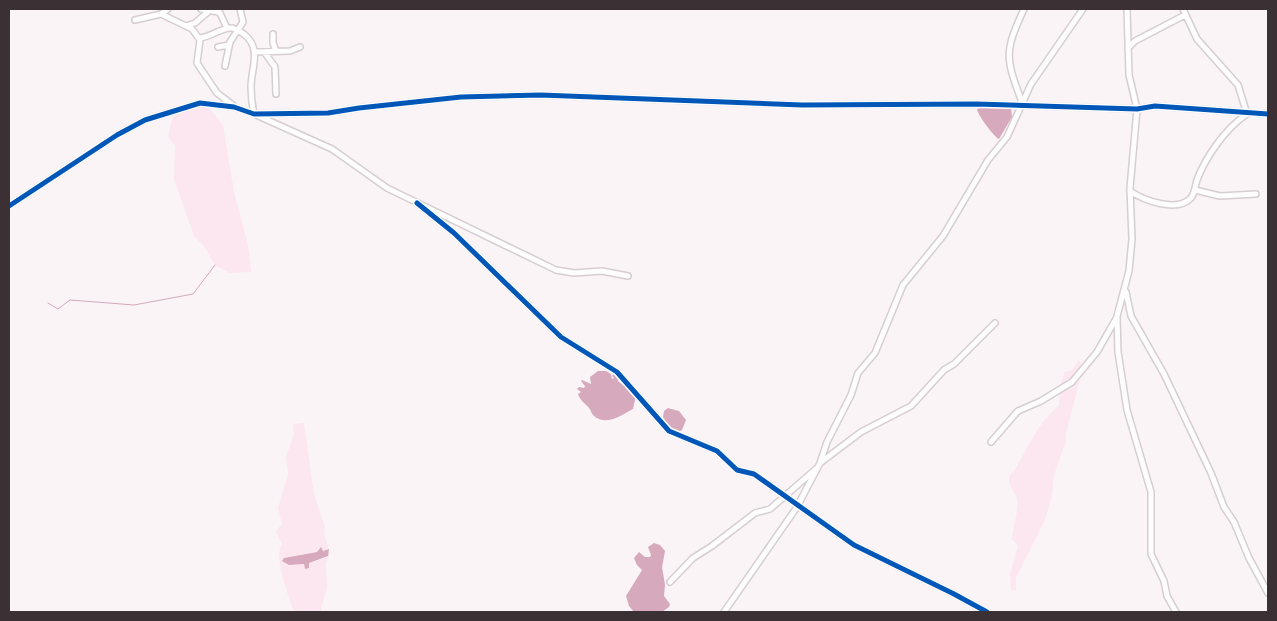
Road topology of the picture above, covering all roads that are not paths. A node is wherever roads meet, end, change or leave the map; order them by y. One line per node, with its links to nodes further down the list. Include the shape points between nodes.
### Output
1 (168, 9): 10 (street)
2 (201, 9): 8 (street)
3 (240, 9): 15 (street, via 243,22)
4 (1024, 9): 27 (street, via 1010,39 1008,54)
5 (1083, 9): 27 (street, via 1031,84)
6 (1127, 9): 21 (street)
7 (1183, 9): 11 (street)
8 (209, 11): 9 (street); 13 (street, via 195,24)
9 (218, 11): 14 (street)
10 (161, 14): 12 (street); 13 (street)
11 (1185, 15): 21 (street, via 1135,41); 31 (street, via 1197,40 1238,86)
12 (135, 20)
13 (185, 26): 17 (street)
14 (227, 28): 15 (street); 17 (street)
15 (238, 30): 18 (street); 23 (street, via 250,40)
16 (273, 34): 22 (street)
17 (199, 38): 28 (street, via 197,63 217,93)
18 (230, 45): 19 (street); 25 (street)
19 (218, 47)
20 (300, 47): 22 (street)
21 (1128, 48): 29 (street, via 1129,75)
22 (276, 51): 24 (street)
23 (254, 52): 24 (street); 30 (street, via 251,87)
24 (265, 53): 26 (street, via 275,67)
25 (225, 66)
26 (276, 94)
27 (1023, 105): 29 (street); 30 (street, via 802,105 541,94 461,97 328,113); 44 (street, via 1007,137 988,160 944,236 903,285 875,353 858,373)
28 (234, 106): 30 (street); 37 (street, via 200,103 145,120 117,134)
29 (1137, 109): 31 (street, via 1155,106); 34 (street)
30 (254, 114): 36 (street, via 332,149 377,182)
31 (1248, 114): 32 (street); 33 (street, via 1235,122 1217,147 1197,180)
32 (1268, 114)
33 (1195, 190): 34 (street, via 1190,199 1174,205 1141,198); 35 (street, via 1220,196)
34 (1130, 191): 39 (street, via 1132,240)
35 (1256, 194)
36 (417, 203): 38 (street, via 556,270 574,273 602,271); 47 (street, via 454,233 561,337 617,372 669,432 717,451 737,470 754,474)
37 (9, 206)
38 (628, 276)
39 (1126, 286): 40 (street); 50 (street, via 1128,310 1164,374 1212,473 1224,507)
40 (1117, 316): 42 (street, via 1098,352 1072,382 1042,401 1018,411); 53 (street, via 1122,389 1151,492 1151,554)
41 (995, 324): 45 (street, via 944,370 911,406 861,432)
42 (991, 442)
43 (821, 443): 44 (street)
44 (827, 448): 45 (street)
45 (820, 463): 46 (street)
46 (816, 469): 47 (street); 48 (street)
47 (784, 497): 48 (street); 49 (street, via 770,510 755,513 692,558)
48 (797, 507): 51 (street); 52 (street, via 854,545)
49 (670, 582)
50 (1268, 593)
51 (724, 612)
52 (987, 612)
53 (1176, 612)

